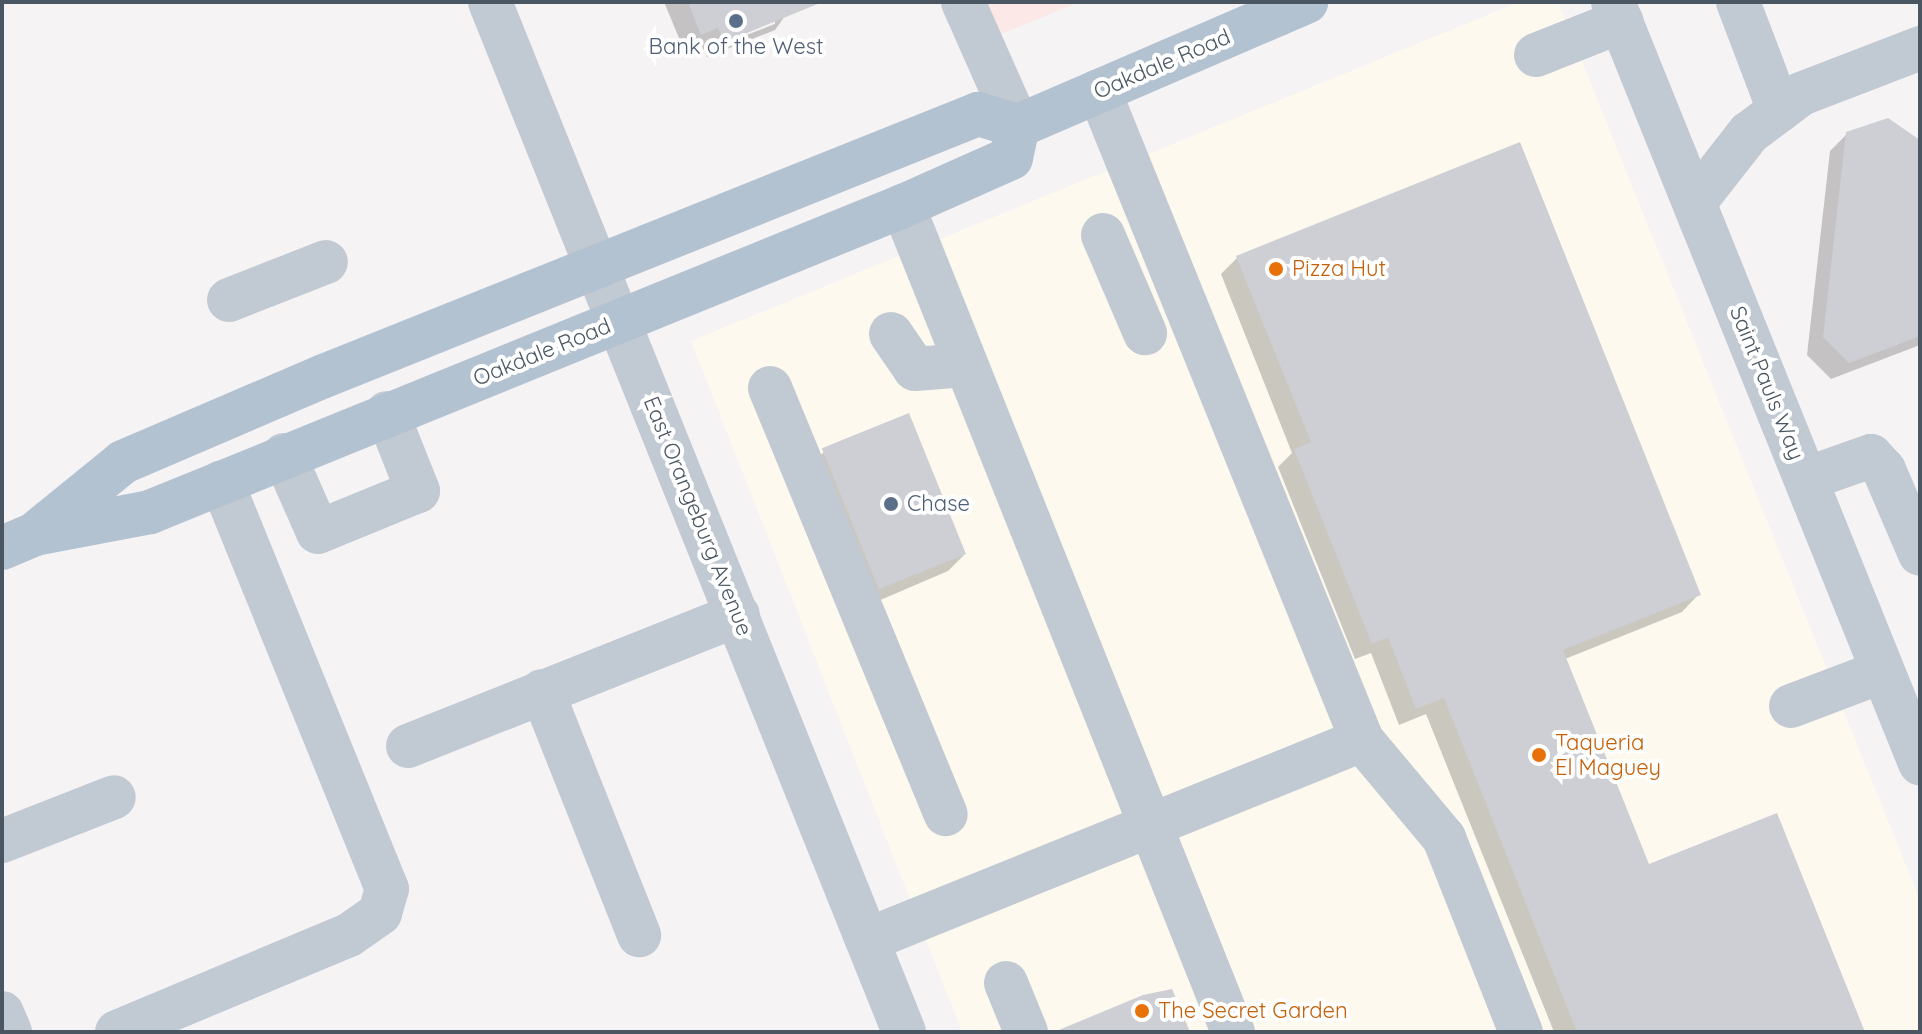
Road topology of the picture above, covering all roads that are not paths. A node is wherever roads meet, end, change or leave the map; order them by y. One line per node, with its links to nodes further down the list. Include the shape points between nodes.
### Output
1 (490, 2): 15 (street, East Orangeburg Avenue)
2 (963, 2): 10 (street)
3 (1738, 2): 9 (street)
4 (1298, 3): 8 (main road, Oakdale Road)
5 (1618, 11): 7 (street); 11 (street, Saint Pauls Way)
6 (1920, 48): 9 (street, via 1846,73)
7 (1536, 55)
8 (1099, 91): 10 (main road, Oakdale Road); 32 (street)
9 (1779, 110): 11 (street, via 1749,133)
10 (1018, 126): 12 (main road, Oakdale Road, via 1011,158); 15 (main road, Oakdale Road, via 978,114)
11 (1695, 202): 24 (street, Saint Pauls Way)
12 (903, 206): 17 (main road, Oakdale Road); 20 (street)
13 (1103, 235): 18 (street)
14 (326, 262): 16 (street)
15 (598, 265): 17 (street, East Orangeburg Avenue); 26 (main road, Oakdale Road, via 123,462)
16 (229, 300)
17 (620, 321): 22 (main road, Oakdale Road); 28 (street, East Orangeburg Avenue)
18 (1145, 333)
19 (891, 334): 20 (street, via 915,369)
20 (966, 365): 37 (street)
21 (770, 388): 36 (street)
22 (387, 413): 23 (main road, Oakdale Road); 23 (street, via 418,491 318,532)
23 (284, 455): 25 (main road, Oakdale Road)
24 (1806, 479): 27 (street, via 1871,456 1884,470); 29 (street, Saint Pauls Way)
25 (222, 482): 26 (main road, Oakdale Road, via 150,512); 44 (street, via 384,866 387,889 380,913 349,935)
26 (18, 541)
27 (1920, 554)
28 (738, 615): 30 (street); 40 (street, East Orangeburg Avenue)
29 (1883, 671): 31 (street); 34 (street, Saint Pauls Way)
30 (542, 691): 33 (street); 39 (street)
31 (1791, 706)
32 (1362, 740): 37 (street); 48 (street, via 1444,838)
33 (408, 746)
34 (1918, 754)
35 (114, 797): 38 (street)
36 (946, 814)
37 (1152, 830): 40 (street); 47 (street)
38 (2, 841)
39 (639, 935)
40 (867, 940): 45 (street, East Orangeburg Avenue)
41 (1006, 983): 46 (street)
42 (2, 1013): 43 (street)
43 (10, 1032)
44 (117, 1032)
45 (904, 1032)
46 (1026, 1032)
47 (1233, 1032)
48 (1521, 1032)

